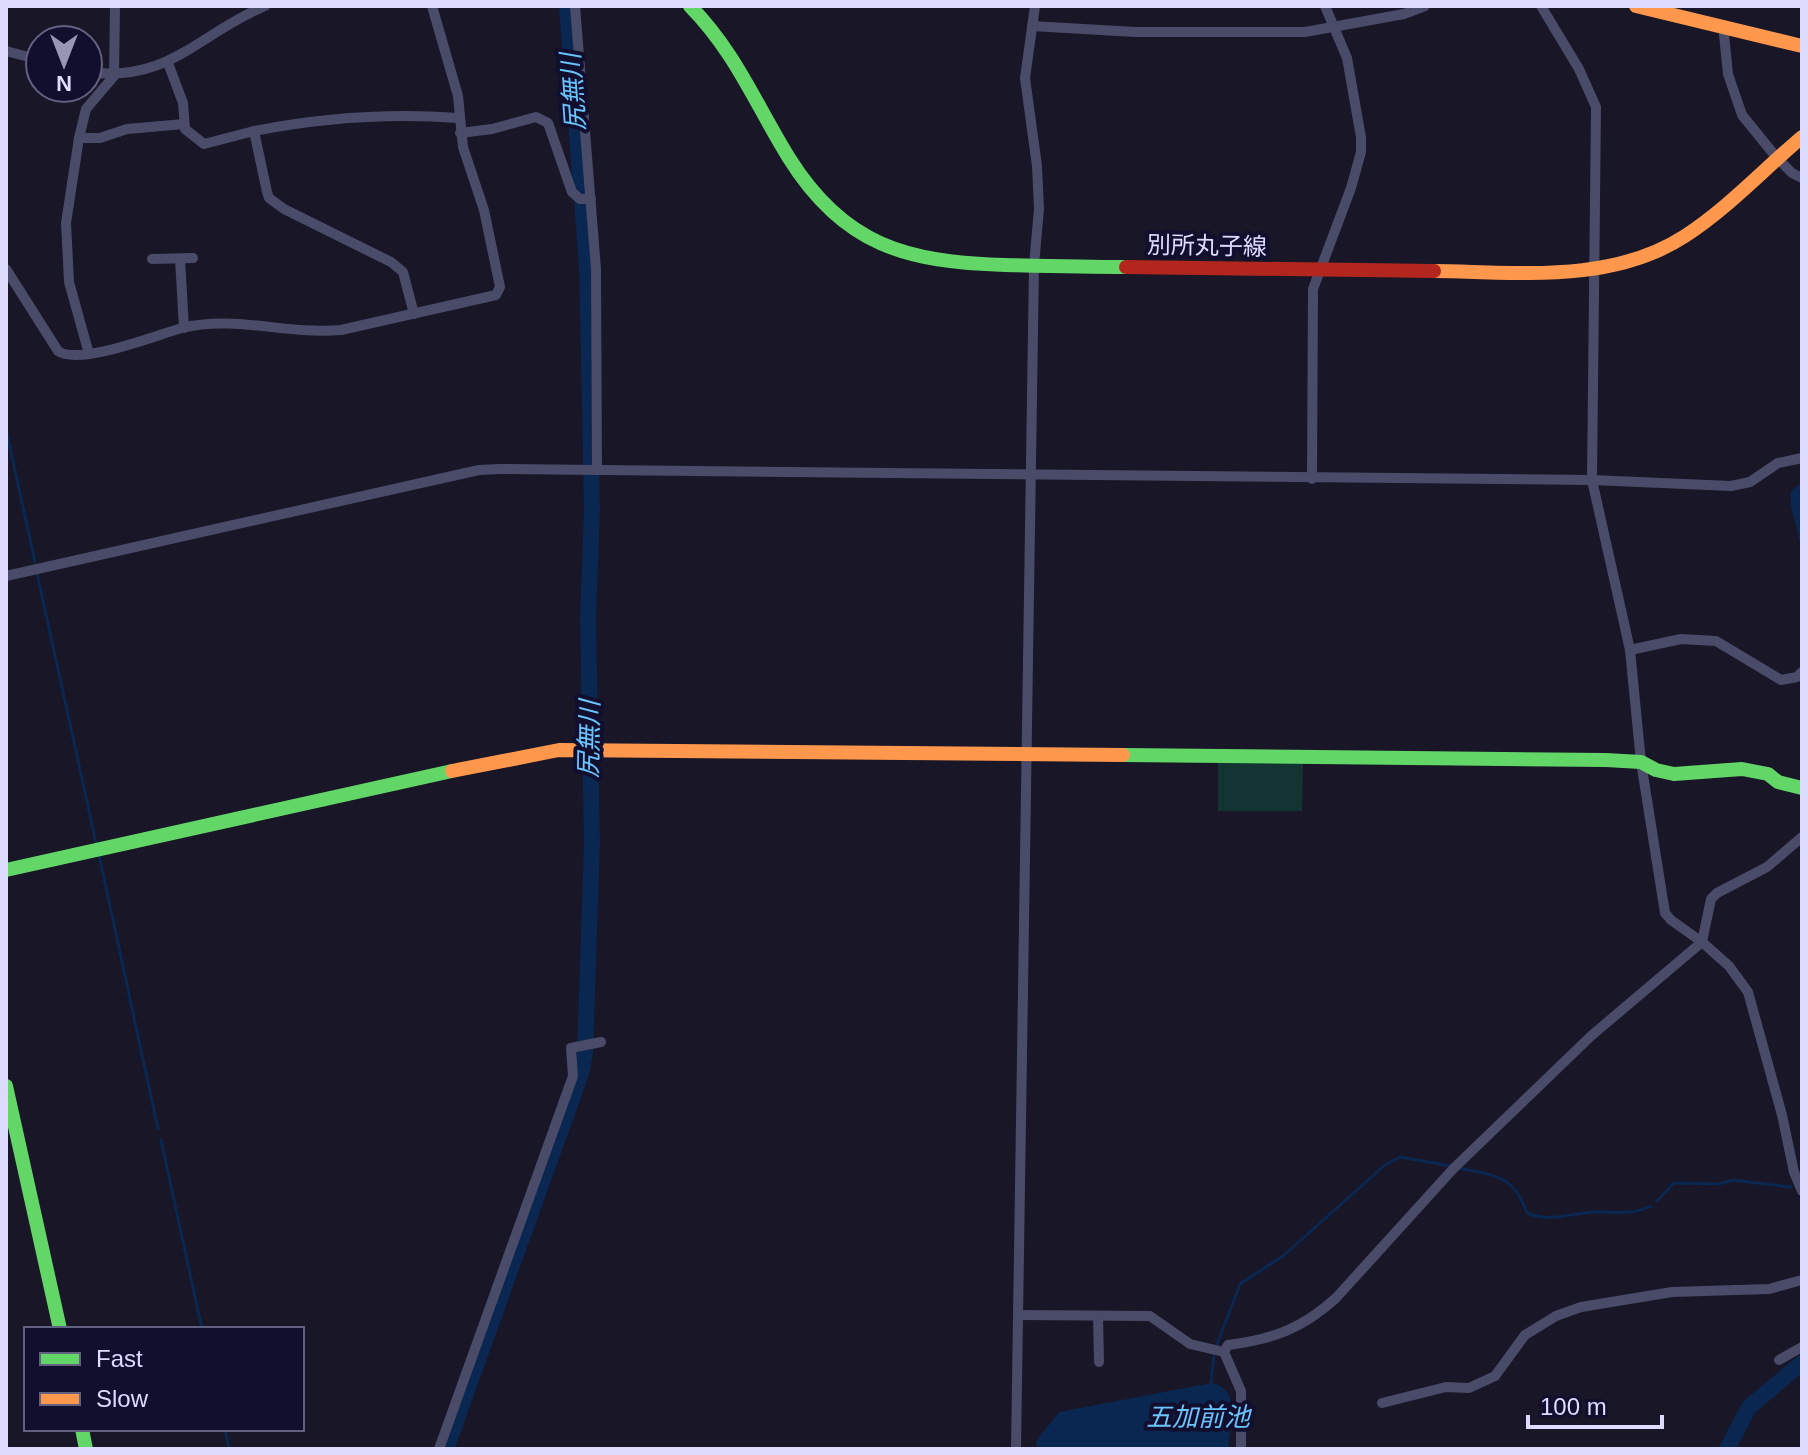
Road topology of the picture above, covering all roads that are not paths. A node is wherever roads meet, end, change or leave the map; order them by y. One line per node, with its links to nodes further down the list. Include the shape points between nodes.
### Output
1 (115, 6): 17 (street)
2 (265, 6): 15 (street)
3 (432, 6): 18 (street, via 458,96)
4 (575, 6): 26 (street)
5 (690, 6): 30 (street, 別所丸子線, via 739,66 788,161 845,223 893,250 937,261)
6 (1035, 6): 12 (street)
7 (1325, 6): 13 (street)
8 (1425, 6): 13 (street)
9 (1541, 6): 33 (street, via 1595,102)
10 (1636, 6): 11 (street)
11 (1723, 25): 14 (street); 24 (street, via 1734,96 1742,115)
12 (1032, 26): 13 (street, via 1251,34); 30 (street, via 1025,78 1037,166)
13 (1333, 29): 32 (street, via 1347,58 1361,152)
14 (1802, 46)
15 (168, 63): 17 (street); 19 (street, via 183,103)
16 (104, 74): 17 (street)
17 (114, 76): 23 (street, via 86,109)
18 (458, 118): 20 (street, via 407,114); 21 (street)
19 (184, 124): 20 (street, via 204,144); 23 (street)
20 (254, 131): 34 (street, via 269,198 391,262 403,272)
21 (460, 133): 26 (street, via 536,117 548,123 572,192); 34 (street, via 500,287 496,295)
22 (1802, 137): 24 (street, 別所丸子線)
23 (79, 138): 36 (street, via 66,223 69,282)
24 (1777, 158): 25 (street); 33 (street, 別所丸子線, via 1676,241 1644,257)
25 (1802, 178)
26 (586, 199): 38 (street, via 596,269)
27 (193, 258): 29 (street)
28 (152, 259): 29 (street)
29 (180, 259): 35 (street)
30 (1034, 265): 32 (street, 別所丸子線); 39 (street)
31 (6, 269): 36 (street, via 58,351)
32 (1319, 270): 33 (street, 別所丸子線); 40 (street, via 1313,289)
33 (1595, 270): 41 (street)
34 (414, 314): 35 (street, via 329,331 216,322)
35 (184, 328): 36 (street)
36 (89, 354)
37 (1802, 458): 41 (street, via 1778,463 1750,482 1731,486)
38 (597, 470): 39 (street); 42 (street, via 479,470)
39 (1031, 476): 40 (street); 45 (street)
40 (1312, 479): 41 (street)
41 (1592, 480): 43 (street)
42 (6, 576)
43 (1630, 650): 44 (street, via 1681,639 1716,641 1781,680); 46 (street)
44 (1802, 672)
45 (1027, 754): 46 (street); 49 (street, via 547,752); 55 (street)
46 (1641, 762): 47 (street, via 1674,774 1742,769); 50 (street, via 1665,913)
47 (1802, 788)
48 (1802, 837): 50 (street, via 1767,867 1711,899)
49 (6, 870)
50 (1702, 942): 53 (street, via 1748,992); 59 (street, via 1591,1036 1453,1169 1317,1315 1285,1333 1228,1345)
51 (597, 1043): 63 (street, via 571,1048 573,1076)
52 (6, 1086): 57 (street)
53 (1802, 1191)
54 (1802, 1280): 62 (street, via 1769,1289 1672,1292 1581,1307 1525,1335 1495,1376 1469,1388 1446,1387)
55 (1018, 1315): 56 (street); 64 (street)
56 (1098, 1316): 59 (street, via 1150,1316 1190,1344); 61 (street)
57 (60, 1327)
58 (1802, 1347): 60 (street)
59 (1224, 1352): 65 (street, via 1241,1391)
60 (1779, 1360)
61 (1099, 1362)
62 (1382, 1403)
63 (439, 1449)
64 (1016, 1449)
65 (1241, 1449)

